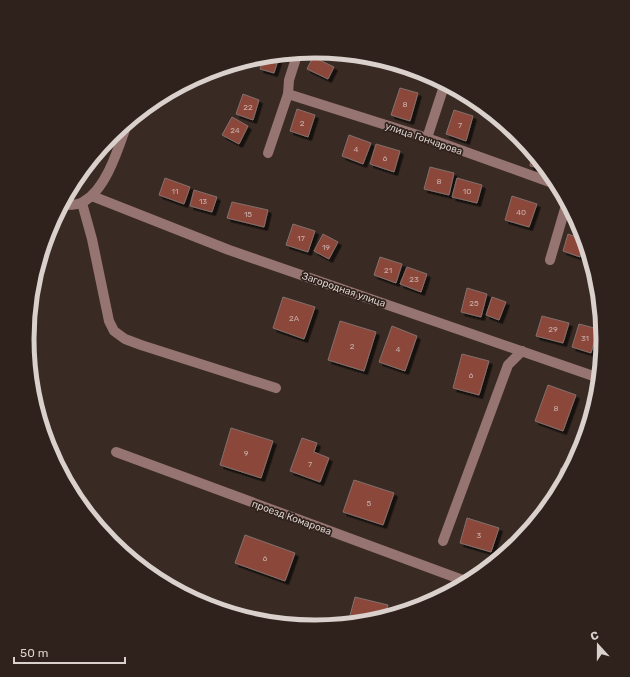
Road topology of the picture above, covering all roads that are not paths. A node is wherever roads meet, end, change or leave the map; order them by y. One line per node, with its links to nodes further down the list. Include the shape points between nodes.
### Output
1 (296, 58): 3 (street, via 288,80)
2 (443, 88): 5 (street)
3 (288, 94): 5 (street, улица Гончарова); 6 (street)
4 (124, 133): 8 (street, via 114,161)
5 (426, 138): 7 (street, улица Гончарова)
6 (268, 153)
7 (549, 182)
8 (92, 196): 9 (street); 13 (street, Загородная улица, via 229,250)
9 (82, 203): 10 (street); 15 (street, via 109,322 114,331 141,346)
10 (68, 206)
11 (565, 210): 12 (street)
12 (550, 260)
13 (522, 351): 14 (street, Загородная улица); 17 (street, via 508,365)
14 (594, 376)
15 (276, 388)
16 (116, 452): 18 (street, проезд Комарова)
17 (442, 541)
18 (460, 579)

